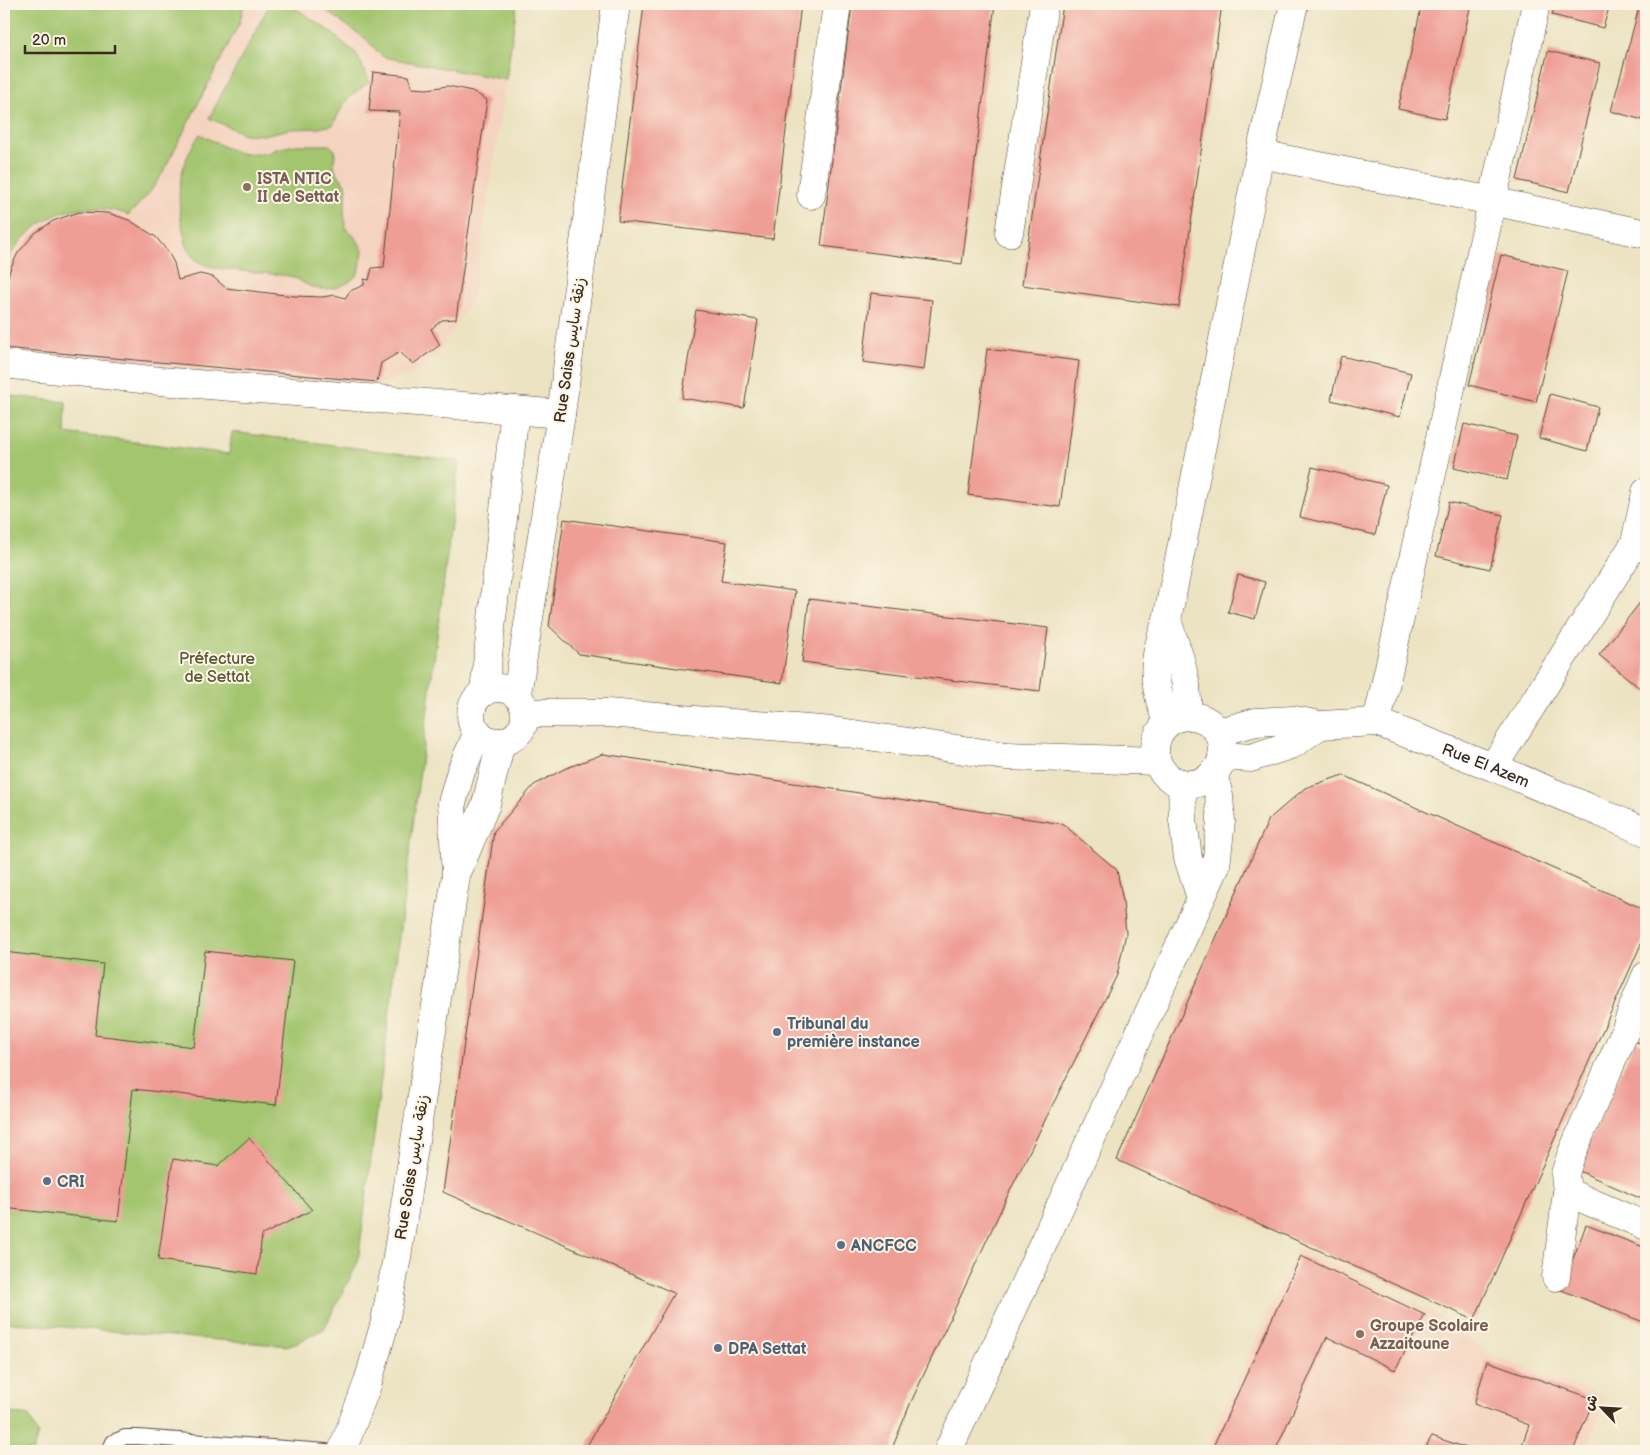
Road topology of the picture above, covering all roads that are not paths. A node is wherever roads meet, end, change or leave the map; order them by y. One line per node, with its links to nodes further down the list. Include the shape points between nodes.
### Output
1 (616, 4): 13 (street, Rue Saiss زنقة سايس)
2 (837, 4): 7 (street)
3 (1044, 4): 9 (street)
4 (1294, 4): 6 (street)
5 (1536, 4): 8 (street)
6 (1260, 154): 8 (street); 18 (street, via 1167,620 1154,670 1157,695)
7 (811, 195)
8 (1492, 201): 10 (street); 19 (street)
9 (1009, 233)
10 (1646, 234)
11 (4, 364): 12 (street, via 160,381)
12 (515, 410): 13 (street); 16 (street)
13 (561, 414): 17 (street, Rue Saiss زنقة سايس)
14 (1646, 492): 15 (street)
15 (1640, 536): 23 (street)
16 (484, 692): 17 (street, via 493,688 510,690); 20 (street, via 477,698 471,715 473,724)
17 (521, 704): 20 (street, via 524,724 519,732 511,739); 22 (street, via 833,730 1005,756)
18 (1178, 719): 21 (street, via 1206,719); 22 (street, via 1158,734)
19 (1377, 722): 21 (street, Rue El Azem, via 1320,725 1293,744 1251,758); 23 (street, Rue El Azem)
20 (489, 737): 34 (street, Rue Saiss زنقة سايس, via 461,771 452,803 456,876 397,1257 385,1322 368,1382)
21 (1218, 754): 24 (street, via 1199,782); 26 (street, via 1221,821 1216,866)
22 (1157, 762): 24 (street, via 1171,779)
23 (1493, 767): 25 (street, Rue El Azem)
24 (1182, 783): 26 (street, via 1188,858)
25 (1646, 832)
26 (1202, 898): 35 (street)
27 (1646, 976): 28 (street, via 1634,1005)
28 (1636, 1036): 29 (street, via 1571,1155 1566,1174)
29 (1567, 1192): 30 (street); 31 (street)
30 (1646, 1226)
31 (1556, 1276)
32 (109, 1451): 33 (lane, via 113,1442 125,1437)
33 (326, 1451)
34 (342, 1451)
35 (948, 1451)

